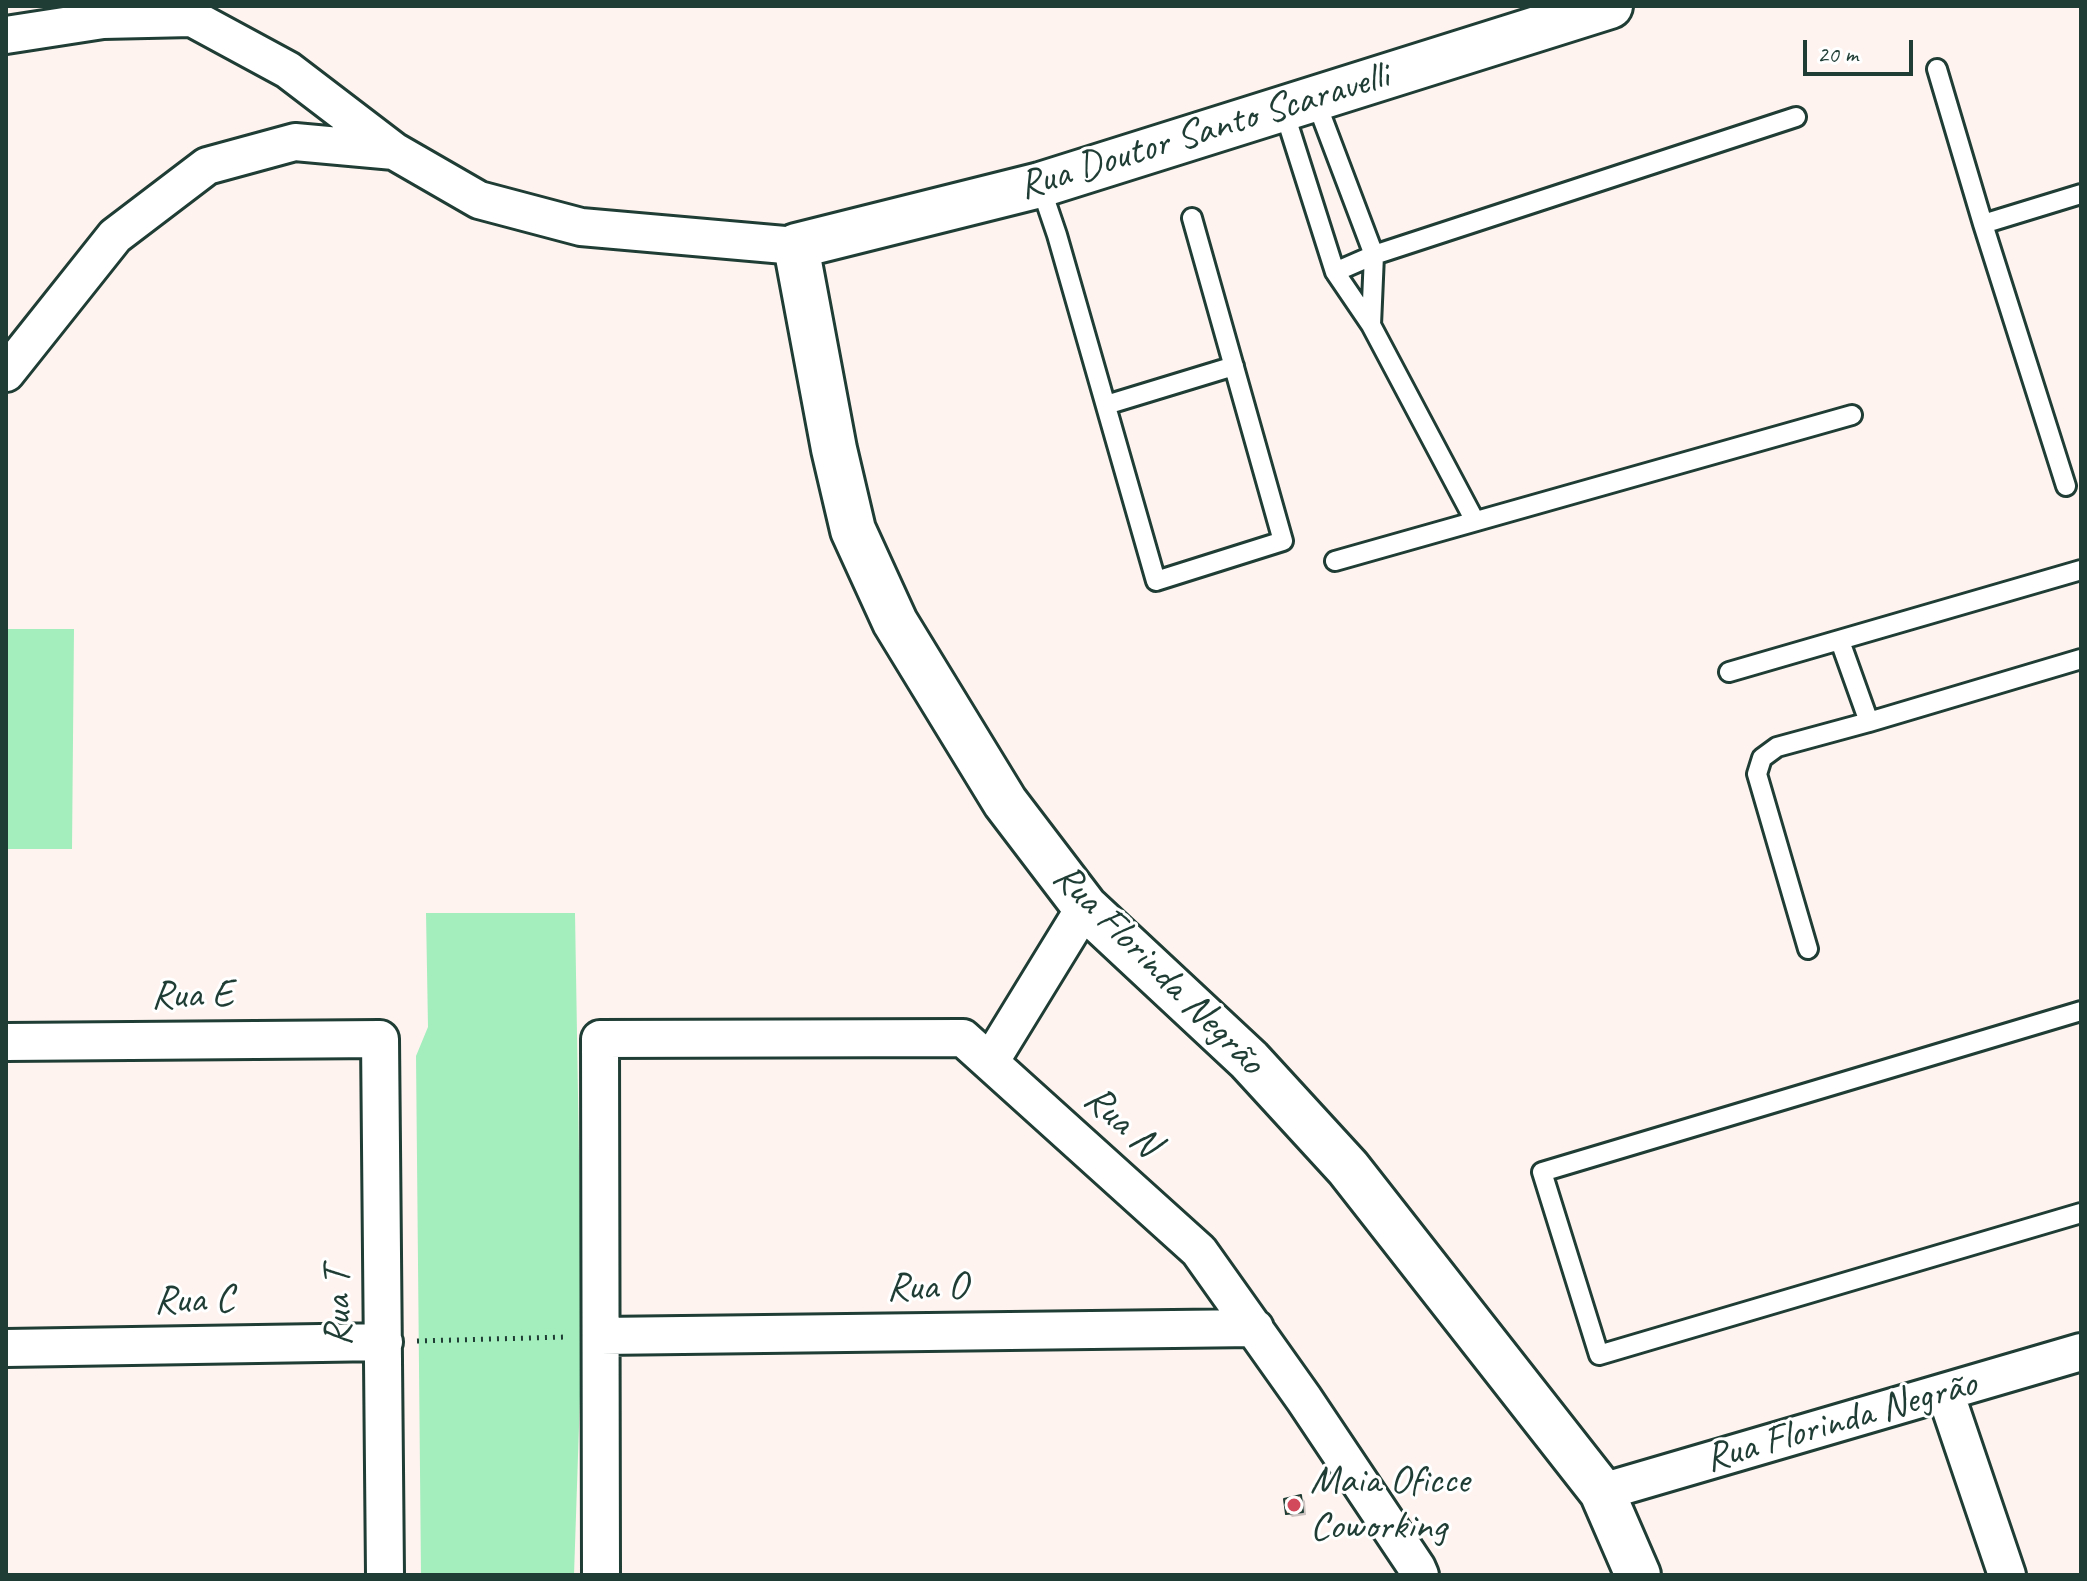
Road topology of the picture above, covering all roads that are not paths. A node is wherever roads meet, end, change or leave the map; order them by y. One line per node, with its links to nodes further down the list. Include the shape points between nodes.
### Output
1 (1610, 6): 4 (street, Rua Doutor Santo Scaravelli)
2 (6, 35): 6 (street, via 103,20 192,18 288,70)
3 (1937, 69): 10 (lane)
4 (1299, 104): 7 (street, Rua Doutor Santo Scaravelli); 12 (lane); 13 (lane)
5 (1796, 117): 12 (lane)
6 (394, 151): 11 (street, via 479,200 581,227); 16 (street, via 295,142 207,166 115,236)
7 (1040, 185): 11 (street, Rua Doutor Santo Scaravelli); 17 (lane)
8 (2081, 194): 10 (lane)
9 (1192, 218): 15 (lane)
10 (1983, 224): 19 (lane)
11 (796, 246): 27 (street, Rua Florinda Negrão, via 853,530 895,622 1005,802)
12 (1374, 255): 13 (lane); 14 (lane)
13 (1335, 272): 14 (lane)
14 (1371, 325): 20 (lane)
15 (1234, 366): 17 (lane); 17 (lane, via 1283,541 1156,581)
16 (6, 373)
17 (1106, 405)
18 (1852, 415): 20 (lane)
19 (2066, 486)
20 (1475, 521): 21 (lane)
21 (1335, 561)
22 (2081, 570): 23 (lane)
23 (1840, 641): 25 (lane); 26 (lane)
24 (2081, 659): 26 (lane)
25 (1729, 672)
26 (1869, 722): 28 (lane, via 1777,747 1762,758 1757,774)
27 (1085, 907): 32 (street); 40 (street, Rua Florinda Negrão, via 1249,1060 1348,1168)
28 (1808, 949)
29 (2081, 1011): 33 (lane, via 1542,1172 1599,1355)
30 (380, 1039): 31 (street, Rua E); 36 (street, Rua T)
31 (6, 1042)
32 (990, 1062): 34 (street, Rua N, via 1199,1251); 35 (street, Rua N, via 963,1038 600,1039)
33 (2081, 1213)
34 (1255, 1328): 35 (street, Rua O); 43 (street, Rua N)
35 (601, 1336): 42 (street)
36 (384, 1342): 37 (street, Rua C); 41 (street, Rua T)
37 (6, 1348)
38 (2081, 1352): 39 (street, Rua Florinda Negrão)
39 (1945, 1392): 40 (street, Rua Florinda Negrão); 45 (street)
40 (1602, 1492): 44 (street, Rua Florinda Negrão)
41 (385, 1575)
42 (601, 1575)
43 (1420, 1575)
44 (1638, 1575)
45 (2007, 1575)

